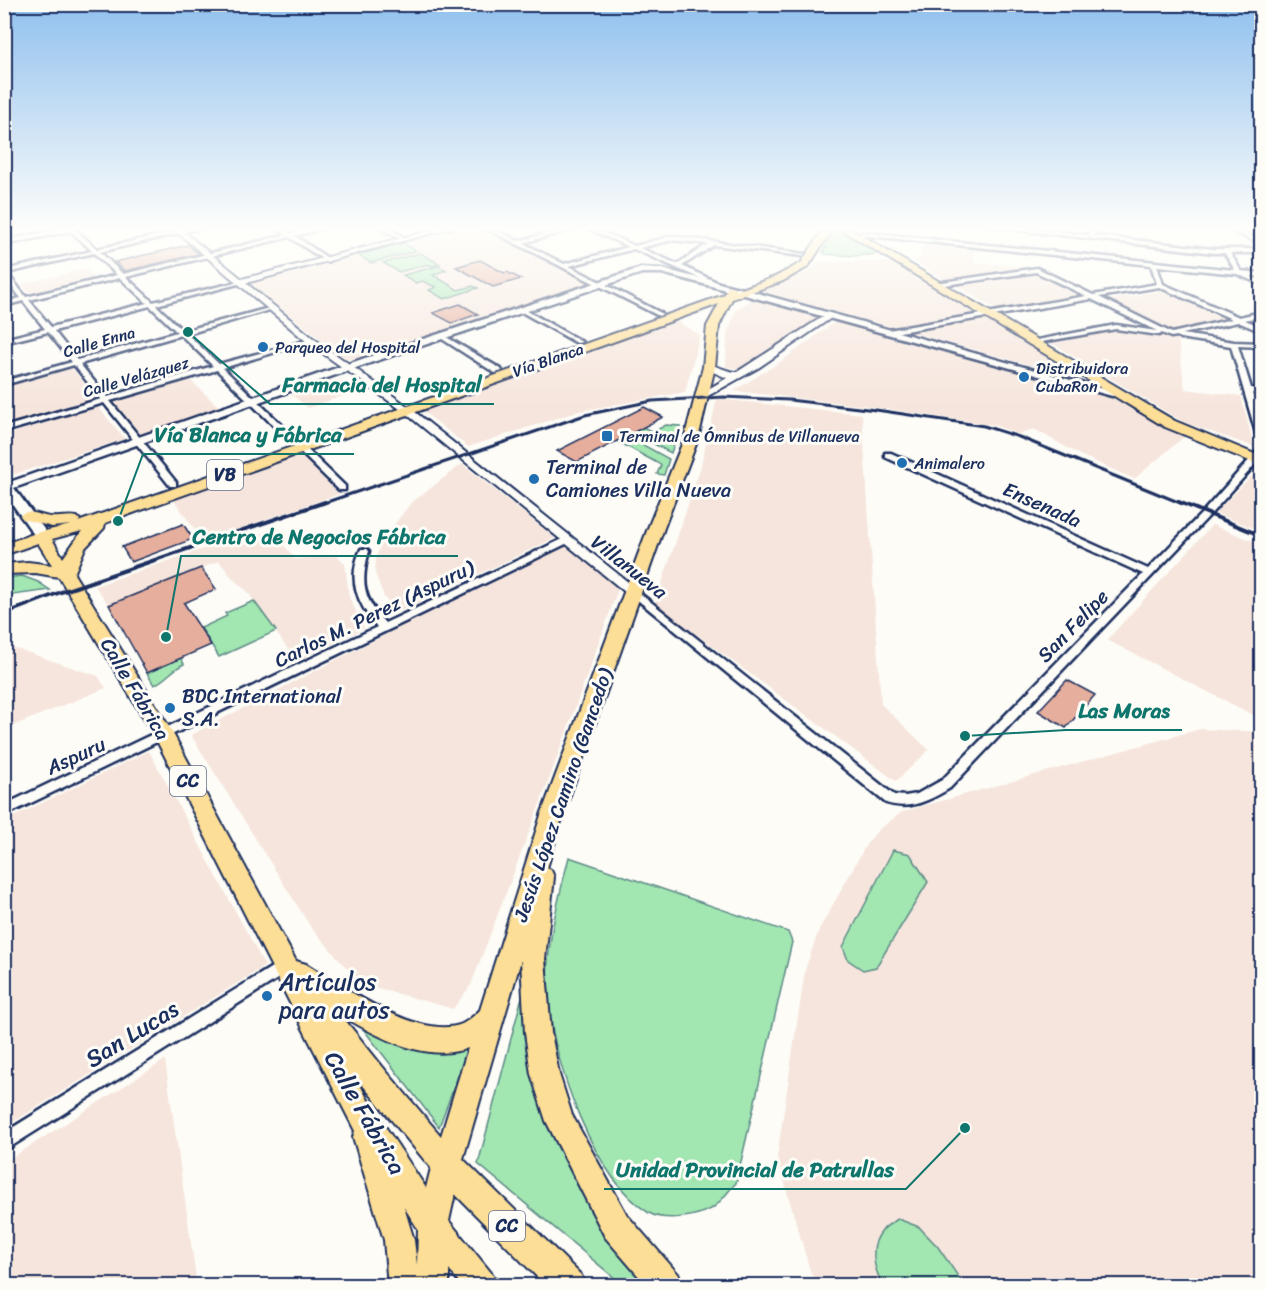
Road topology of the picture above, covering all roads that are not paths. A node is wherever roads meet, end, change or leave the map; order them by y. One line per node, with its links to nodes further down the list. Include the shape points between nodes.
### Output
1 (17, 287): 18 (street)
2 (75, 287): 18 (street)
3 (133, 287): 20 (street)
4 (219, 287): 20 (street)
5 (246, 287): 21 (street, Villanueva)
6 (585, 287): 22 (main road)
7 (606, 287): 26 (street)
8 (716, 287): 16 (main road)
9 (722, 287): 16 (street)
10 (740, 287): 16 (main road, Vía Blanca / VB)
11 (743, 287): 16 (main road, Vía Blanca / VB)
12 (945, 287): 25 (main road)
13 (1071, 287): 17 (street)
14 (1148, 287): 17 (street)
15 (1165, 287): 28 (street)
16 (731, 291): 23 (main road, Jesús López Camino (Gancedo)); 23 (main road); 26 (main road, Vía Blanca / VB); 27 (main road)
17 (1092, 298): 25 (street); 34 (street)
18 (27, 299): 19 (street); 29 (street)
19 (4, 304)
20 (151, 304): 29 (street); 32 (street)
21 (271, 308): 32 (street, Calle Enna); 36 (street, Villanueva)
22 (520, 309): 35 (main road); 38 (street)
23 (720, 311): 33 (main road, Jesús López Camino (Gancedo))
24 (1262, 314): 28 (street)
25 (990, 315): 31 (street); 39 (main road)
26 (663, 316): 33 (main road, via 696,323); 38 (main road, Vía Blanca / VB); 58 (main road, Vía Blanca / VB)
27 (830, 316): 31 (main road); 48 (street)
28 (1238, 320): 30 (street); 34 (street)
29 (50, 330): 37 (street); 43 (street)
30 (1262, 330)
31 (888, 332): 53 (main road)
32 (182, 333): 43 (street, Calle Enna); 44 (street)
33 (712, 333): 46 (main road, Jesús López Camino (Gancedo))
34 (1172, 334): 39 (street, via 1116,327); 40 (street)
35 (441, 336): 45 (main road); 47 (street)
36 (310, 340): 42 (street, Villanueva); 44 (street, Calle Velázquez)
37 (4, 341)
38 (579, 342): 47 (main road, Vía Blanca / VB)
39 (1035, 342): 53 (main road); 56 (main road)
40 (1234, 344): 41 (street); 51 (street)
41 (1262, 345)
42 (332, 357): 45 (street, Villanueva); 49 (main road, via 332,369)
43 (78, 363): 50 (street, Calle Enna); 55 (street)
44 (218, 367): 55 (street, Calle Velázquez); 57 (street)
45 (347, 367): 49 (main road); 58 (street, Villanueva)
46 (709, 367): 48 (street, via 725,375); 54 (main road, Jesús López Camino (Gancedo))
47 (498, 371): 58 (main road, Vía Blanca / VB)
48 (739, 375): 54 (street)
49 (316, 379): 57 (main road)
50 (4, 383)
51 (1248, 390): 52 (street); 60 (street)
52 (1262, 393)
53 (1116, 394): 56 (main road); 64 (main road, via 1176,428)
54 (704, 395): 78 (main road, Jesús López Camino (Gancedo))
55 (105, 400): 59 (street, Calle Velázquez); 61 (street)
56 (1134, 400): 64 (main road, via 1186,428)
57 (253, 401): 61 (main road); 62 (street)
58 (403, 407): 62 (main road, Vía Blanca / VB); 72 (street, Villanueva)
59 (4, 430)
60 (1262, 440)
61 (140, 441): 65 (street); 66 (main road)
62 (298, 445): 65 (main road, Vía Blanca / VB); 67 (street); 68 (main road, Vía Blanca / VB)
63 (888, 455): 76 (street, Ensenada)
64 (1259, 457): 76 (street, San Felipe)
65 (173, 484): 70 (main road, Vía Blanca / VB)
66 (5, 486): 69 (main road, Calle Fábrica)
67 (342, 488)
68 (125, 511): 71 (main road, Vía Blanca / VB); 77 (main road, via 84,537 72,552)
69 (28, 516): 70 (main road, via 52,522); 71 (main road, Calle Fábrica)
70 (76, 519): 71 (main road, Vía Blanca / VB)
71 (42, 536): 73 (main road, Vía Blanca); 77 (main road, Calle Fábrica / CC)
72 (567, 540): 78 (street, Villanueva); 79 (street, Carlos M. Perez (Aspuru))
73 (4, 550)
74 (364, 551): 79 (street, via 357,572 359,595)
75 (4, 569): 77 (main road, via 41,567)
76 (1149, 573): 81 (street, San Felipe, via 946,784)
77 (66, 574): 80 (main road, Calle Fábrica / CC)
78 (634, 593): 81 (street, Villanueva, via 890,800); 83 (main road, Jesús López Camino (Gancedo))
79 (384, 628): 80 (street, Carlos M. Perez (Aspuru))
80 (164, 735): 82 (street, Aspuru); 84 (main road, Calle Fábrica / CC)
81 (903, 803)
82 (4, 811)
83 (552, 815): 85 (main road, Jesús López Camino (Gancedo)); 94 (main road, via 533,959 545,1074 560,1121 616,1226)
84 (285, 966): 85 (main road, via 373,1019 432,1040 464,1037); 86 (main road, Calle Fábrica / CC); 87 (street, San Lucas); 88 (main road, Calle Fábrica / CC)
85 (490, 1019): 88 (main road, Jesús López Camino (Gancedo))
86 (358, 1112): 89 (main road, Calle Fábrica / CC); 90 (main road, via 399,1240)
87 (4, 1143)
88 (447, 1163): 89 (main road, Jesús López Camino (Gancedo)); 93 (main road, CC)
89 (433, 1225): 91 (main road, Jesús López Camino (Gancedo)); 92 (main road, CC)
90 (404, 1286)
91 (434, 1286)
92 (482, 1286)
93 (570, 1286)
94 (668, 1286)

